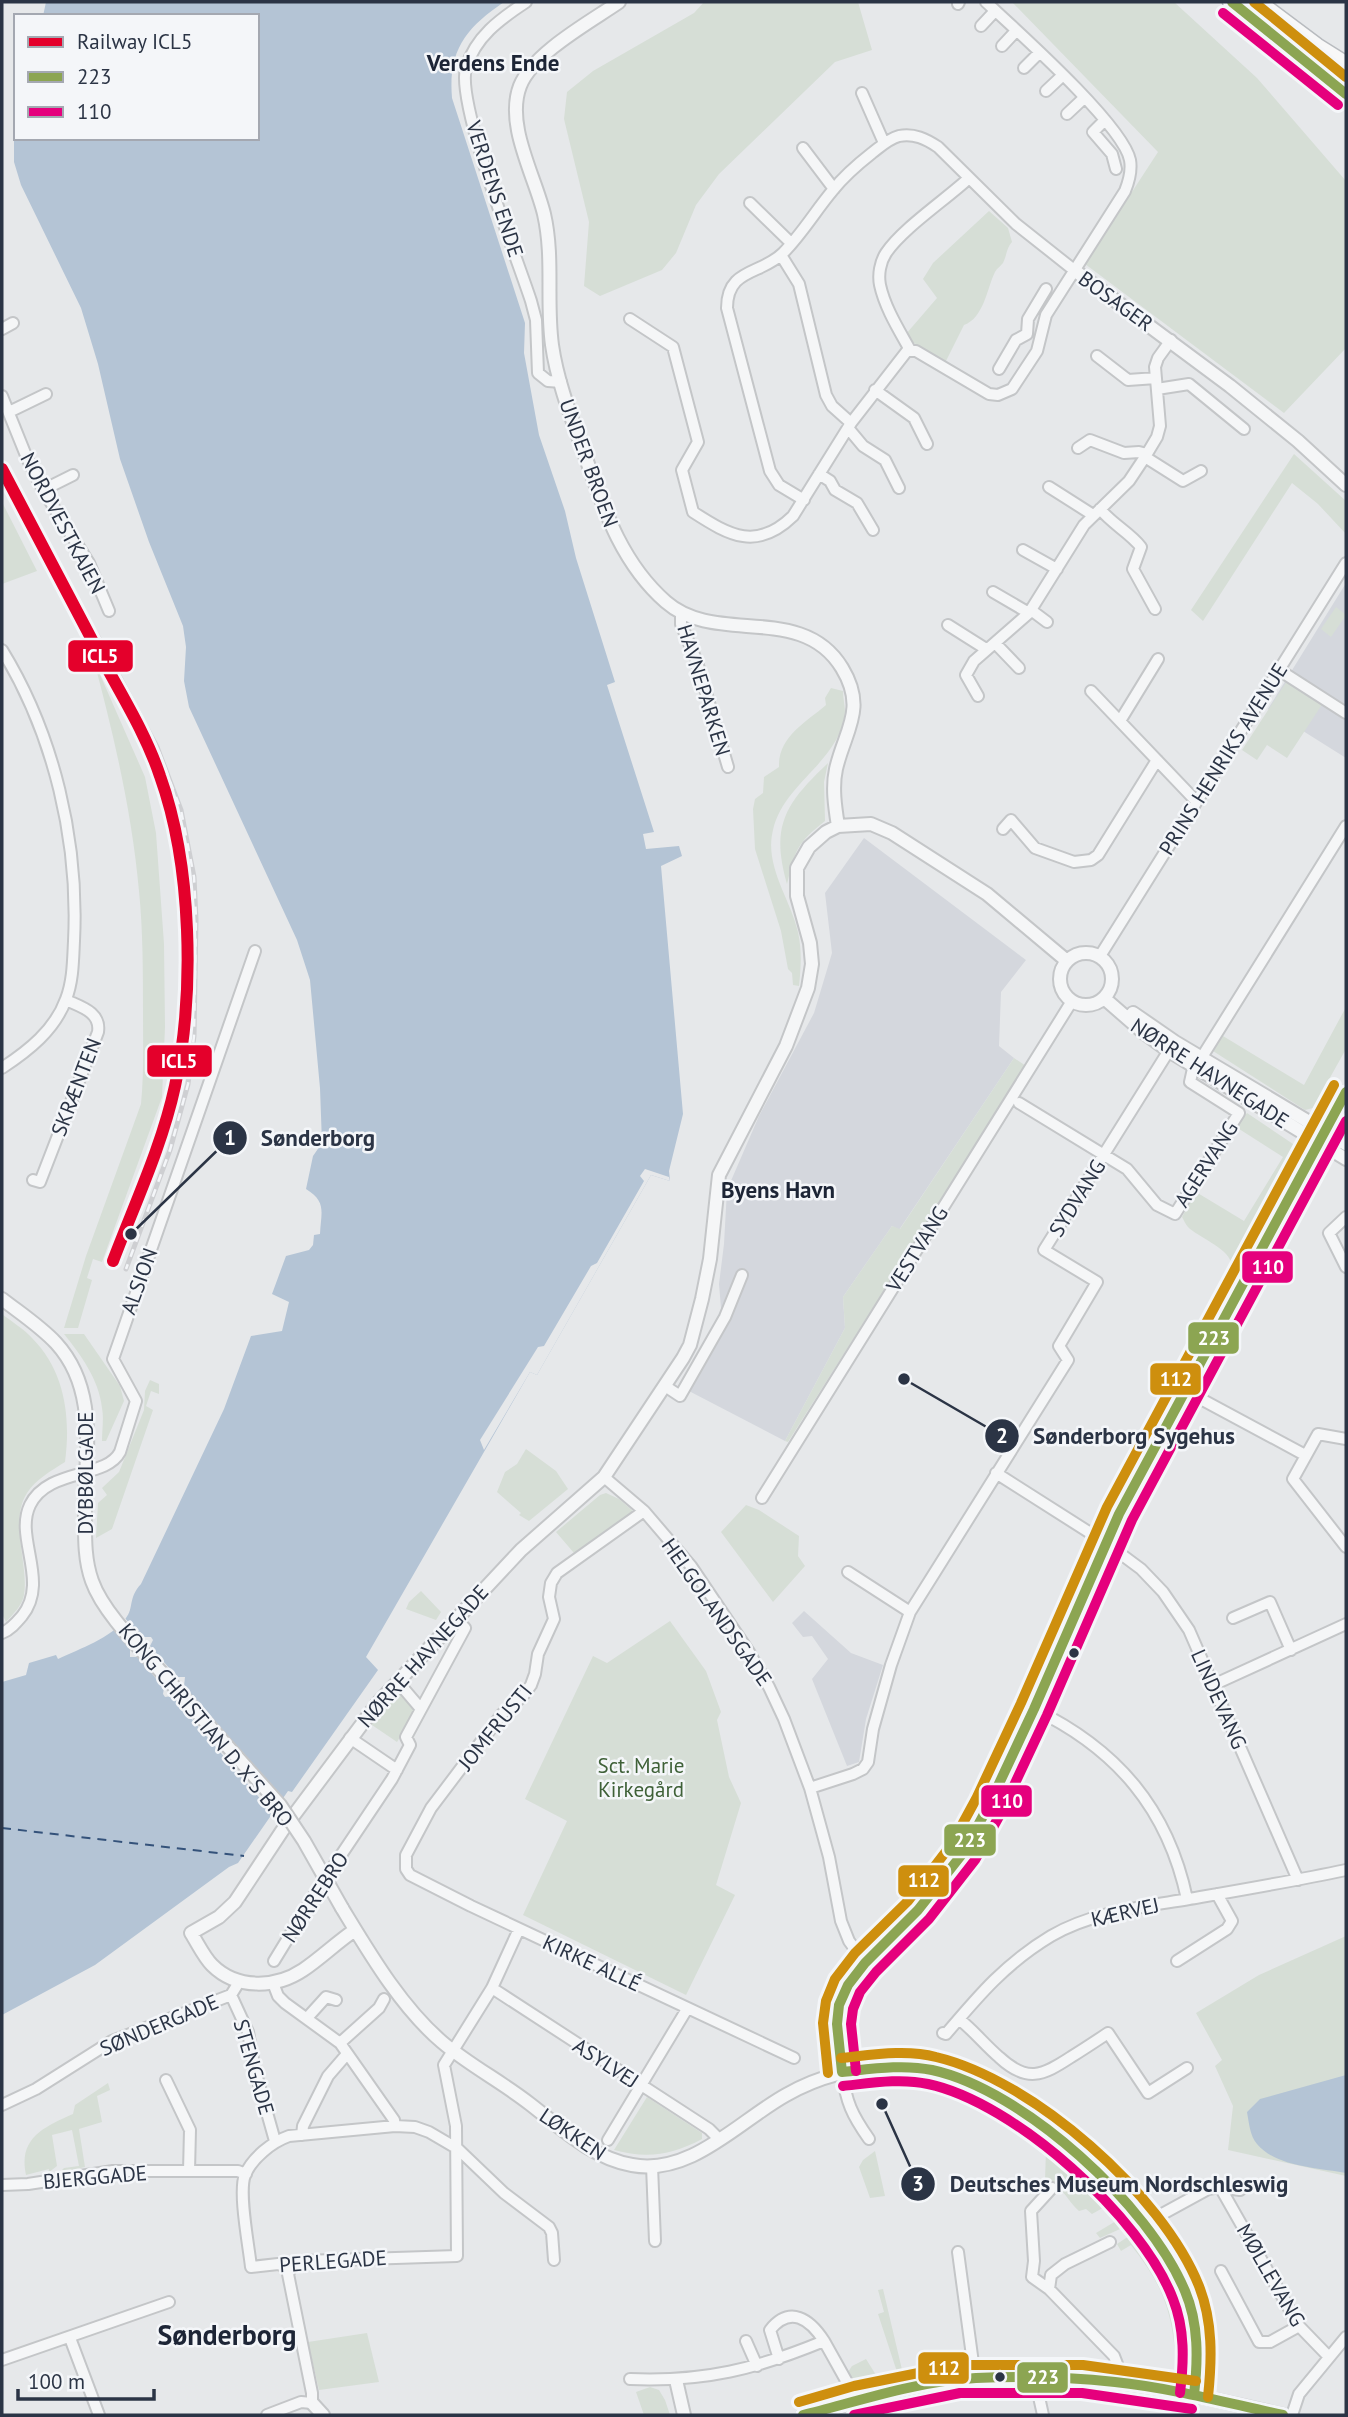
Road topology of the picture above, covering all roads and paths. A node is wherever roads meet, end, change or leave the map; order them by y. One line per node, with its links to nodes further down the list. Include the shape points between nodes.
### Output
1 (526, 2): 43 (street, VERDENS ENDE, via 485,33 464,81 470,114 536,320 538,373 548,381)
2 (619, 2): 43 (street, UNDER BROEN, via 542,56 525,77 516,103 516,123 544,215 550,326)
3 (986, 2): 7 (street)
4 (1232, 2): 11 (highway)
5 (1246, 2): 16 (highway)
6 (1256, 2): 13 (highway)
7 (995, 11): 8 (street); 9 (street)
8 (981, 26)
9 (1016, 31): 10 (street); 12 (street)
10 (1002, 46)
11 (1286, 47): 17 (highway); 20 (highway)
12 (1039, 53): 14 (street); 15 (street)
13 (1346, 66)
14 (1024, 68)
15 (1063, 75): 18 (street); 21 (street)
16 (1346, 78)
17 (1346, 88)
18 (1046, 91)
19 (862, 93): 24 (street)
20 (1346, 94)
21 (1084, 98): 22 (street); 23 (street)
22 (1067, 114)
23 (1105, 120): 26 (street, via 1093,132 1112,155); 32 (street, via 1127,152 1130,174 1125,191)
24 (884, 143): 27 (street, BOSAGER, via 898,136 925,139 939,147); 28 (street)
25 (803, 148): 28 (street)
26 (1116, 169)
27 (968, 179): 32 (street, BOSAGER, via 1016,225); 40 (street, via 912,227 882,263 883,295)
28 (834, 189): 30 (street)
29 (750, 203): 30 (street)
30 (791, 243): 31 (street)
31 (781, 255): 49 (street, via 799,284 826,395); 61 (street, via 733,284 727,309 773,479)
32 (1074, 270): 38 (street, BOSAGER); 39 (street, via 1046,315)
33 (1046, 289): 37 (street, via 1028,319)
34 (630, 319): 61 (street, via 673,347 698,442 682,470 693,512 745,538 783,526)
35 (13, 323): 36 (street)
36 (2, 329)
37 (1027, 334): 39 (street); 42 (street, via 1016,340)
38 (1171, 340): 44 (street, via 1158,358); 57 (street, BOSAGER)
39 (1040, 341): 40 (street, via 1012,390 998,395)
40 (910, 350): 45 (street)
41 (1097, 356): 44 (street, via 1128,380)
42 (999, 369)
43 (561, 382): 71 (street, UNDER BROEN, via 617,539 645,581)
44 (1156, 383): 50 (street, via 1189,384); 53 (street, via 1160,426)
45 (876, 390): 49 (street); 51 (street, via 914,418)
46 (46, 394): 48 (street)
47 (2, 396): 48 (street, NORDVESTKAJEN)
48 (9, 412): 60 (street, NORDVESTKAJEN)
49 (850, 426): 55 (street); 59 (street, via 863,446 885,460)
50 (1244, 429)
51 (927, 444)
52 (1078, 447): 53 (street, via 1090,440)
53 (1146, 456): 54 (street, via 1182,481); 62 (street, via 1129,481)
54 (1201, 471)
55 (819, 474): 61 (street); 63 (street, via 857,503)
56 (73, 475): 60 (street)
57 (1346, 485)
58 (1049, 487): 62 (street)
59 (899, 488)
60 (43, 490): 69 (street, NORDVESTKAJEN, via 89,563)
61 (804, 500)
62 (1096, 512): 66 (street); 68 (street, via 1141,547 1133,569)
63 (873, 530)
64 (1024, 550): 66 (street)
65 (1346, 563): 78 (street, PRINS HENRIKS AVENUE)
66 (1057, 569): 70 (street)
67 (993, 592): 70 (street)
68 (1154, 609)
69 (108, 611)
70 (1030, 612): 72 (street); 74 (street)
71 (681, 613): 84 (street, HAVNEPARKEN); 86 (street, UNDER BROEN, via 705,621 800,634 828,651 841,666 849,681 854,713 835,770)
72 (1047, 622)
73 (948, 625): 74 (street)
74 (991, 646): 77 (street); 80 (street, via 966,675)
75 (2, 650): 93 (street, via 30,705 62,801 75,920)
76 (1158, 659): 82 (street)
77 (1019, 668)
78 (1279, 670): 81 (street); 85 (street, PRINS HENRIKS AVENUE)
79 (1091, 691): 82 (street)
80 (978, 696)
81 (1346, 713)
82 (1120, 721): 83 (street)
83 (1157, 760): 85 (street); 88 (street, via 1091,860 1074,862 1035,848 1011,820)
84 (728, 767)
85 (1196, 801): 90 (street, PRINS HENRIKS AVENUE)
86 (838, 826): 91 (street, via 872,824 892,833 987,894); 109 (street, NØRRE HAVNEGADE, via 809,847 797,868 797,896 812,964 808,988 786,1046 719,1175 710,1259 696,1323 683,1358)
87 (1346, 826): 96 (street)
88 (1003, 829)
89 (256, 951): 113 (street, ALSION, via 113,1359 134,1394 135,1406 117,1458)
90 (1100, 956): 91 (street, via 1082,953); 92 (street, via 1110,968 1112,985)
91 (1067, 961): 94 (street, via 1060,982)
92 (1106, 995): 94 (street, via 1088,1005); 95 (street, NØRRE HAVNEGADE)
93 (66, 1000): 97 (street, via 42,1036); 104 (street, SKRÆNTEN, via 96,1017 98,1032 40,1182)
94 (1072, 1000): 116 (street, VESTVANG)
95 (1172, 1047): 96 (street, NØRRE HAVNEGADE); 102 (street, SYDVANG)
96 (1198, 1063): 100 (street, NØRRE HAVNEGADE); 102 (street, AGERVANG, via 1190,1082 1239,1114 1175,1214 1157,1205 1127,1169)
97 (2, 1068)
98 (1346, 1092): 100 (street)
99 (1019, 1103): 102 (street, AGERVANG)
100 (1322, 1138): 101 (street); 103 (street); 110 (street)
101 (1346, 1144)
102 (1104, 1155): 114 (street, SYDVANG, via 1044,1250 1097,1282 1059,1346 1068,1360)
103 (1346, 1158)
104 (33, 1180)
105 (1346, 1217): 106 (street, via 1329,1233)
106 (1346, 1265)
107 (742, 1275): 109 (street, via 725,1317 680,1396)
108 (2, 1299): 113 (street, DYBBØLGADE, via 55,1343 75,1372 86,1415)
109 (665, 1386): 115 (street, NØRRE HAVNEGADE)
110 (1186, 1391): 112 (street); 118 (street)
111 (1346, 1439): 112 (street, via 1318,1434)
112 (1305, 1455): 119 (street, via 1293,1479)
113 (86, 1470): 120 (street, DYBBØLGADE); 126 (street, ALSION, via 49,1485 31,1503 26,1526 34,1582 31,1599 17,1623)
114 (996, 1473): 118 (street); 122 (street)
115 (604, 1478): 117 (street, HELGOLANDSGADE); 124 (street, NØRRE HAVNEGADE, via 520,1550)
116 (762, 1497)
117 (644, 1511): 134 (street, HELGOLANDSGADE, via 691,1566 749,1652 784,1719); 135 (street, JOMFRUSTI, via 557,1573 549,1597 554,1619 538,1654 531,1685 502,1714 431,1808)
118 (1106, 1543): 129 (street, LINDEVANG, via 1163,1592 1189,1630); 131 (street)
119 (1346, 1547)
120 (86, 1554): 141 (street, KONG CHRISTIAN D. X'S BRO, bridge, via 91,1579 105,1606 280,1805)
121 (848, 1573): 122 (street)
122 (910, 1612): 134 (street, via 873,1729 868,1762 853,1774)
123 (1233, 1618): 127 (street, via 1270,1602)
124 (457, 1620): 128 (street, NØRRE HAVNEGADE); 130 (street, NØRREBRO, via 465,1628)
125 (1346, 1624): 127 (street)
126 (2, 1633)
127 (1291, 1650): 129 (street)
128 (398, 1682): 130 (street); 132 (street, NØRRE HAVNEGADE)
129 (1213, 1685): 137 (street, LINDEVANG)
130 (421, 1709): 133 (street, NØRREBRO, via 406,1737 410,1745)
131 (1034, 1709): 139 (street, via 1093,1745 1136,1787 1168,1838); 144 (street, via 963,1853 918,1910)
132 (350, 1738): 133 (street); 145 (street, NØRRE HAVNEGADE, via 235,1902 191,1933 210,1964)
133 (397, 1770): 142 (street, NØRREBRO)
134 (810, 1788): 144 (street, HELGOLANDSGADE, via 841,1921)
135 (406, 1855): 140 (street, KIRKE ALLÉ, via 404,1864 410,1875)
136 (1346, 1870): 137 (street, KÆRVEJ)
137 (1298, 1880): 138 (street, KÆRVEJ)
138 (1217, 1894): 139 (street, KÆRVEJ); 143 (street, via 1232,1921 1227,1929)
139 (1187, 1899): 153 (street, KÆRVEJ, via 1105,1914 1052,1936 999,1974)
140 (519, 1929): 147 (street); 151 (street, KIRKE ALLÉ)
141 (355, 1930): 146 (street, via 304,1969); 156 (street, LØKKEN, via 412,2010)
142 (274, 1961)
143 (1177, 1961)
144 (865, 1963): 160 (street, via 839,2005)
145 (239, 1982): 146 (street); 148 (street, SØNDERGADE)
146 (273, 1983): 152 (street, via 278,1996)
147 (492, 1989): 156 (street); 162 (street, ASYLVEJ)
148 (231, 1995): 163 (street, SØNDERGADE, via 112,2041); 169 (street, STENGADE, via 248,2032)
149 (384, 1999): 155 (street)
150 (336, 2000): 152 (street, via 326,1997)
151 (687, 2009): 158 (street, KIRKE ALLÉ); 162 (street)
152 (307, 2018): 155 (street)
153 (959, 2019): 154 (street, KÆRVEJ); 159 (street, via 998,2057 1026,2074 1048,2072 1108,2033 1148,2093)
154 (943, 2033)
155 (340, 2043): 157 (street)
156 (454, 2051): 170 (street, via 443,2065); 171 (street, LØKKEN, via 594,2152 633,2166)
157 (347, 2054): 164 (street); 165 (street, via 328,2076)
158 (794, 2058)
159 (1188, 2068)
160 (842, 2072): 166 (street, LØKKEN, via 786,2095); 167 (street, via 849,2106); 201 (street, LØKKEN, via 893,2067 933,2071 1009,2102 1062,2142 1138,2217 1179,2274 1196,2330)
161 (166, 2080): 172 (street, via 190,2130)
162 (640, 2084): 166 (street, ASYLVEJ); 168 (street)
163 (2, 2105)
164 (395, 2126): 165 (street); 170 (street, via 429,2132)
165 (302, 2135): 169 (street)
166 (719, 2139): 171 (street, LØKKEN, via 676,2162)
167 (869, 2139)
168 (608, 2140)
169 (275, 2141): 173 (street)
170 (458, 2149): 182 (street, via 548,2227); 183 (street, PERLEGADE, via 457,2256 303,2261)
171 (652, 2166): 179 (street)
172 (189, 2171): 173 (street, BJERGGADE); 174 (street, BJERGGADE, via 113,2171)
173 (246, 2174): 183 (street, PERLEGADE, via 243,2187 251,2267 278,2264)
174 (2, 2185)
175 (1220, 2187): 177 (street); 178 (street); 187 (street, MØLLEVANG)
176 (1052, 2188): 185 (street, via 1031,2211 1032,2277)
177 (1240, 2190)
178 (1155, 2218)
179 (654, 2241)
180 (1110, 2242): 185 (street, via 1065,2264 1051,2275)
181 (958, 2252): 196 (street)
182 (554, 2260)
183 (291, 2268): 203 (street, via 288,2274)
184 (1221, 2271): 187 (street, via 1259,2342 1270,2342)
185 (1049, 2289): 200 (street, via 1114,2356)
186 (169, 2302): 189 (street)
187 (1299, 2326): 192 (street, MØLLEVANG)
188 (1346, 2337): 192 (street)
189 (70, 2338): 194 (street); 204 (street)
190 (746, 2341): 195 (street)
191 (824, 2341): 193 (street); 193 (street, via 802,2318 781,2319 769,2330); 202 (street)
192 (1329, 2357): 212 (street, via 1299,2393)
193 (779, 2359): 195 (street)
194 (2, 2360)
195 (757, 2366): 199 (street)
196 (975, 2378): 198 (street); 202 (street, via 944,2380)
197 (630, 2379): 199 (street)
198 (1035, 2379): 200 (street); 209 (street)
199 (676, 2380): 207 (street)
200 (1117, 2382): 201 (street)
201 (1194, 2395): 210 (street, LØKKEN); 211 (street)
202 (857, 2400): 208 (street)
203 (312, 2409): 205 (street, via 301,2402); 206 (street)
204 (99, 2415)
205 (267, 2415)
206 (323, 2415)
207 (684, 2415)
208 (803, 2415)
209 (1043, 2415)
210 (1188, 2415)
211 (1283, 2415)
212 (1292, 2415)

